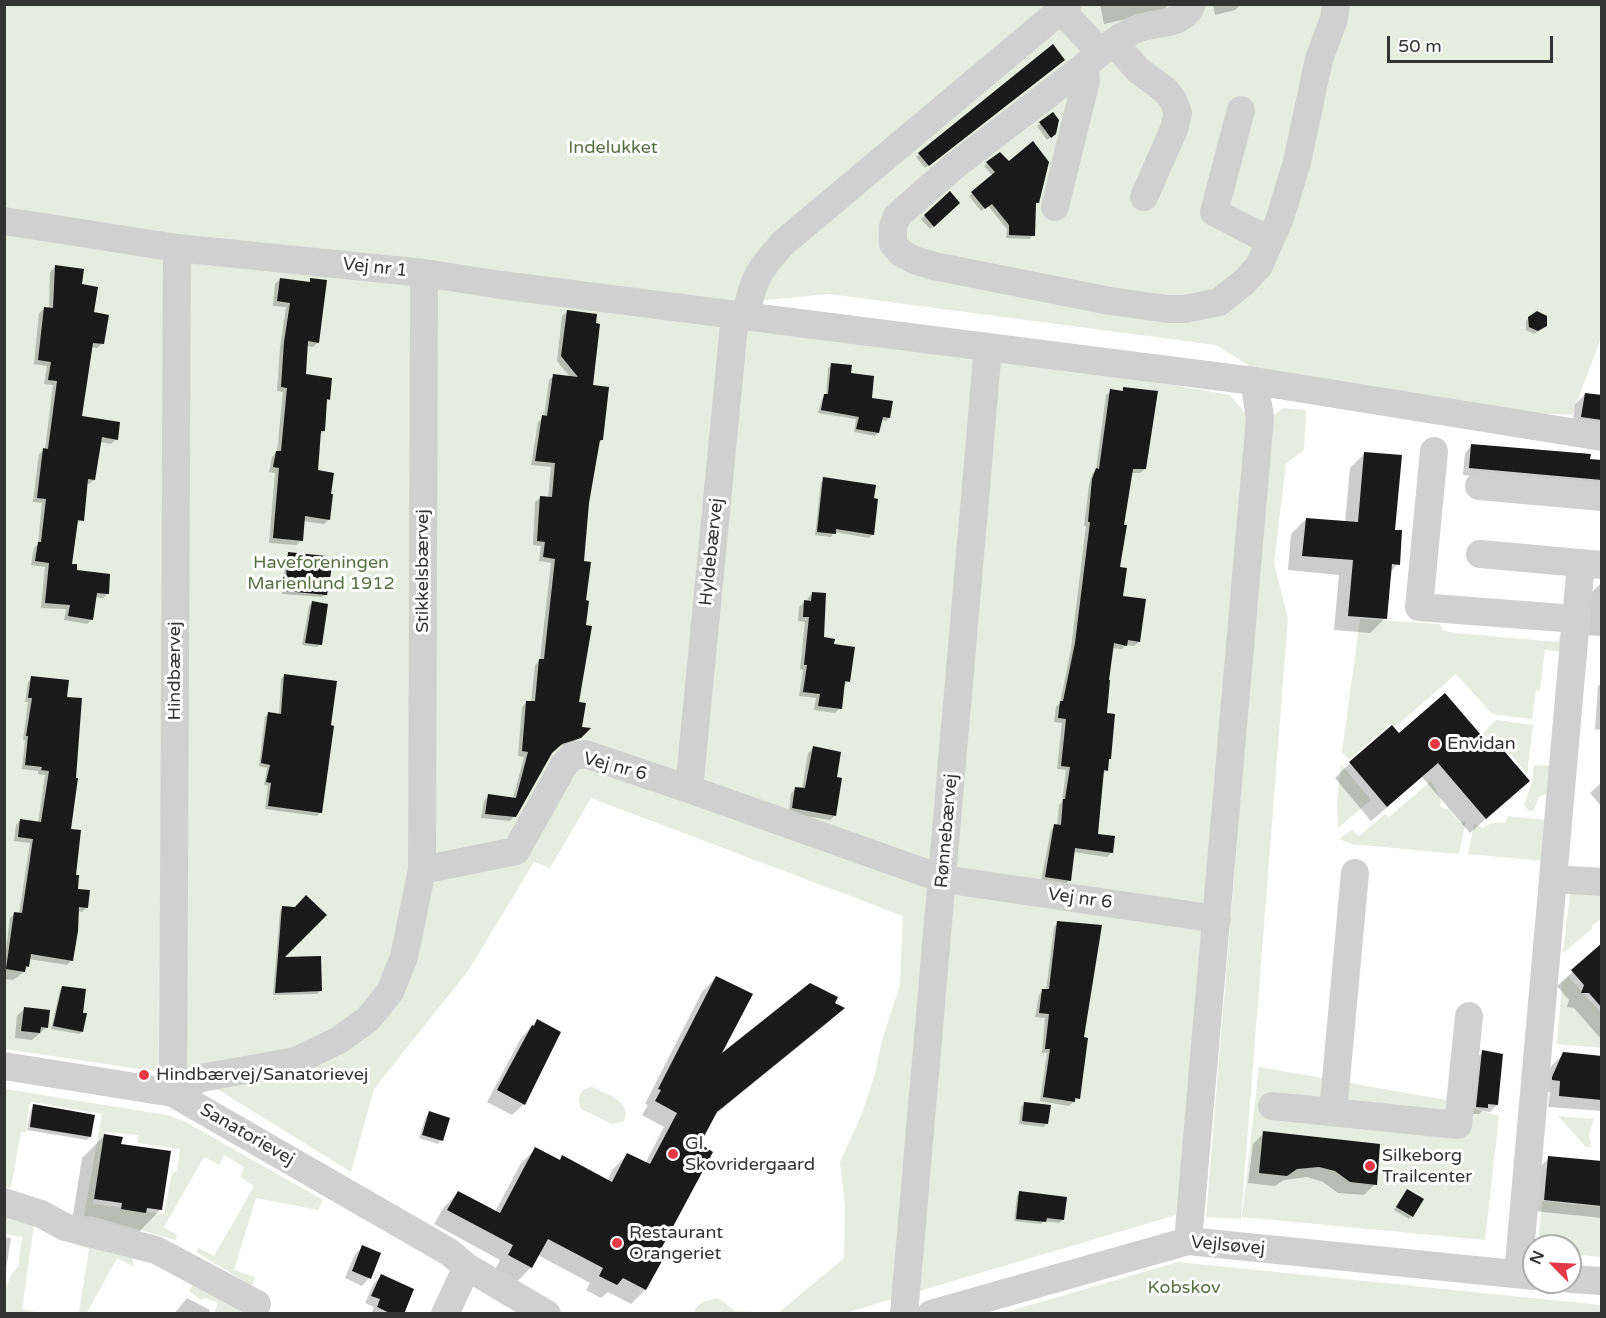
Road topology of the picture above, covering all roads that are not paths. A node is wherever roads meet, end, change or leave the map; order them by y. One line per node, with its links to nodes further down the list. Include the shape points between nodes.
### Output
1 (1192, 4): 4 (street, via 1189,13 1178,19 1136,29)
2 (1336, 4): 9 (street, via 1319,59 1298,162)
3 (1065, 8): 4 (street); 12 (street, Hyldebærvej, via 783,243 756,277)
4 (1099, 54): 6 (street, via 1138,70 1165,90 1178,113); 7 (street, via 1086,80); 9 (street, via 953,167 897,216 892,235 893,244 901,253 934,266 1098,298 1185,309 1219,302 1243,284 1259,266)
5 (1241, 110): 9 (street, via 1214,212)
6 (1144, 197)
7 (1055, 207)
8 (4, 221): 10 (street, Vej nr 1)
9 (1270, 241)
10 (177, 248): 11 (street, Vej nr 1); 31 (street, Hindbærvej)
11 (424, 273): 12 (street, Vej nr 1); 23 (street, Stikkelsbærvej)
12 (740, 316): 13 (street, Vej nr 1); 22 (street, Hyldebærvej)
13 (988, 348): 14 (street, Vej nr 1); 25 (street, Rønnebærvej)
14 (1254, 381): 15 (street, Vej nr 1); 28 (street, via 1260,417)
15 (1602, 437)
16 (1434, 451): 21 (street, via 1419,606)
17 (1479, 486): 18 (street)
18 (1602, 496)
19 (1480, 554): 20 (street)
20 (1591, 564): 21 (street)
21 (1576, 619): 26 (street)
22 (689, 789): 23 (street, Vej nr 6, via 585,754 573,756 564,765 516,851); 25 (street, Vej nr 6)
23 (422, 870): 31 (street, via 404,957 390,992 368,1019 339,1040 297,1061 201,1078)
24 (1355, 873): 33 (street)
25 (943, 879): 28 (street, Vej nr 6); 44 (street, Rønnebærvej)
26 (1554, 879): 27 (street); 35 (street)
27 (1602, 882)
28 (1217, 919): 36 (street)
29 (1469, 1016): 33 (street, via 1458,1125)
30 (4, 1066): 31 (street, Sanatorievej)
31 (173, 1093): 37 (street, Sanatorievej, via 449,1252)
32 (1272, 1106): 33 (street)
33 (1333, 1112)
34 (4, 1202): 41 (street, via 65,1227 156,1250)
35 (1529, 1234)
36 (1188, 1241): 38 (street, Vejlsøvej); 45 (street, Vejlsøvej)
37 (467, 1267): 42 (street); 43 (street, Sanatorievej)
38 (1522, 1275)
39 (1582, 1280): 40 (street)
40 (1602, 1281)
41 (256, 1304)
42 (445, 1314)
43 (547, 1314)
44 (904, 1314)
45 (931, 1314)

